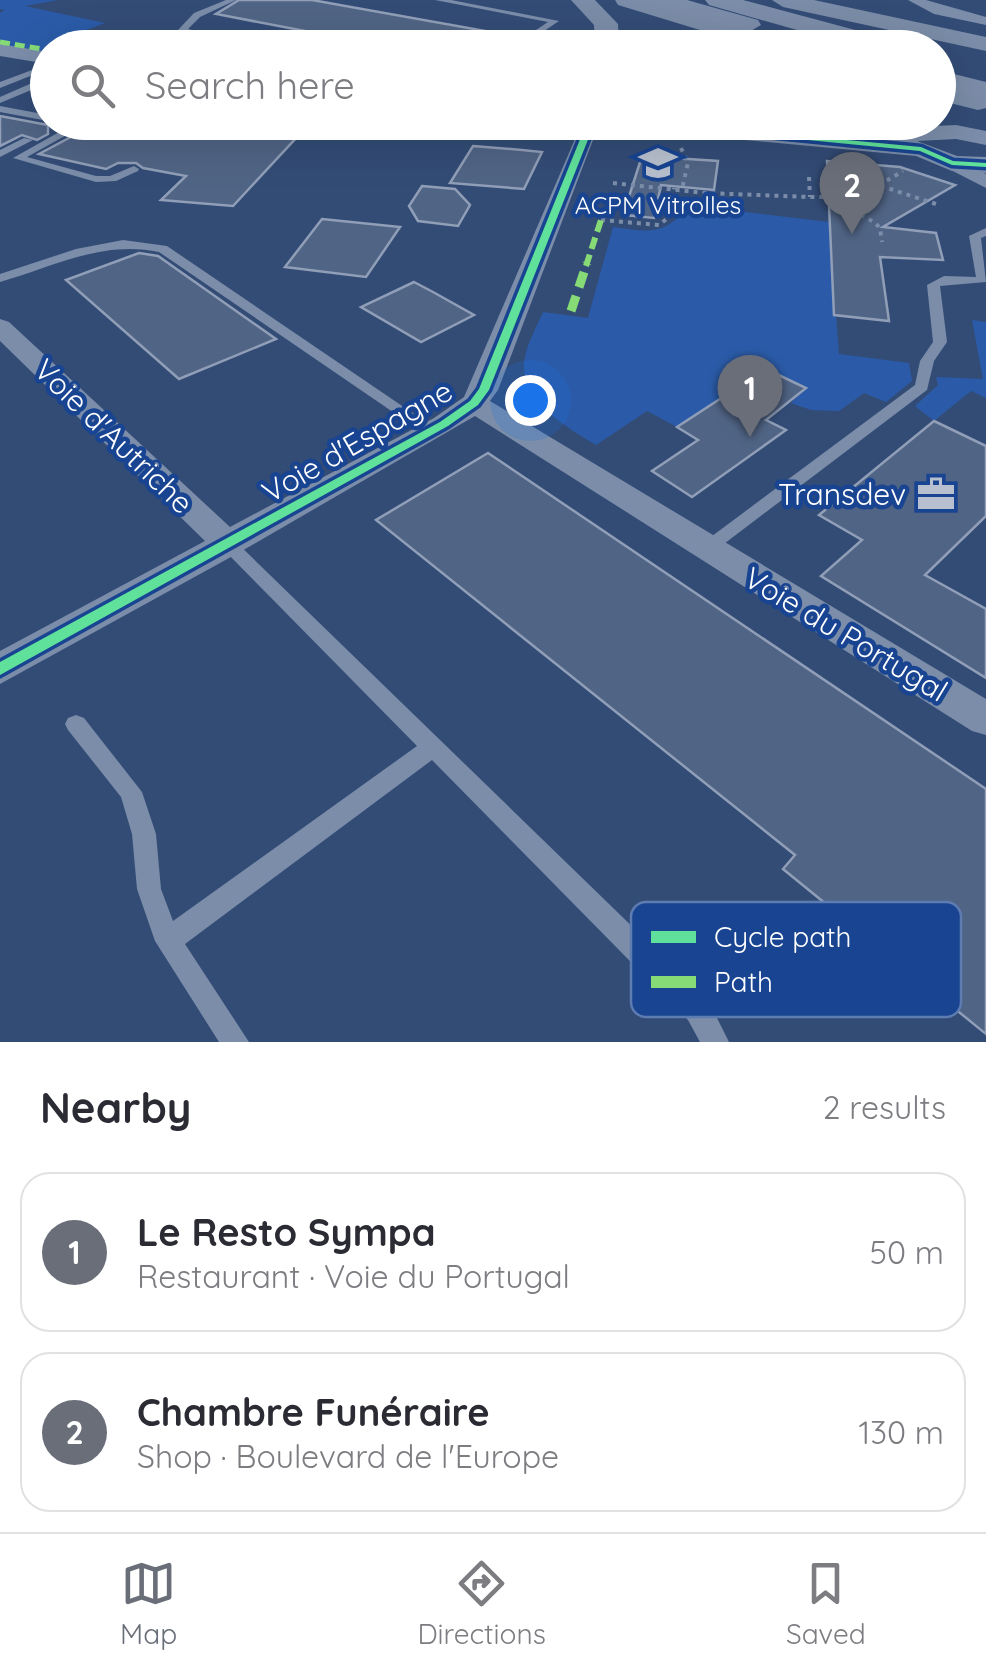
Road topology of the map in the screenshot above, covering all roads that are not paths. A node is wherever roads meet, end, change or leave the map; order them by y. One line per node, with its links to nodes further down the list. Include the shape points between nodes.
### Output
1 (232, 0): 11 (lane, via 197,14)
2 (438, 0): 12 (lane, via 556,21)
3 (582, 0): 13 (main road)
4 (626, 0): 14 (main road)
5 (661, 0): 15 (highway)
6 (717, 0): 16 (highway)
7 (748, 0): 17 (main road)
8 (783, 0): 18 (main road)
9 (915, 0): 10 (street)
10 (986, 21)
11 (182, 30)
12 (542, 30)
13 (606, 30)
14 (727, 30)
15 (767, 30)
16 (826, 30)
17 (862, 30)
18 (921, 30)
19 (956, 37): 20 (main road)
20 (986, 44)
21 (0, 50): 23 (street)
22 (956, 54): 24 (main road)
23 (30, 58)
24 (986, 62)
25 (956, 65): 27 (highway)
26 (30, 71): 28 (lane)
27 (986, 73)
28 (0, 85)
29 (30, 86): 32 (lane)
30 (956, 88): 33 (highway)
31 (956, 95): 33 (main road)
32 (0, 100)
33 (981, 103): 36 (street)
34 (0, 109): 35 (lane)
35 (30, 115)
36 (956, 122)
37 (986, 138): 44 (street)
38 (30, 139): 45 (lane)
39 (52, 140): 48 (lane, via 18,158 96,179)
40 (584, 140): 53 (street, Voie d'Espagne)
41 (861, 140): 44 (street)
42 (897, 140): 44 (street)
43 (933, 140): 44 (street)
44 (926, 145): 46 (street)
45 (0, 154)
46 (952, 163): 47 (street); 49 (street)
47 (986, 166)
48 (134, 170)
49 (986, 182)
50 (986, 232): 56 (lane, Voie du Portugal, via 975,236 984,276 933,285 940,342 922,387)
51 (0, 278): 54 (lane, via 115,245 163,249)
52 (0, 327): 55 (street, Voie d'Autriche)
53 (474, 403): 54 (street, Voie d'Espagne); 56 (street, Voie du Portugal)
54 (431, 431): 55 (street, Voie d'Espagne)
55 (228, 544): 57 (street, Voie d'Espagne); 60 (lane)
56 (706, 549): 58 (street, Voie du Portugal)
57 (0, 669)
58 (986, 719)
59 (76, 724): 61 (lane, via 131,792 144,834 149,889)
60 (433, 748): 61 (lane); 62 (lane)
61 (168, 940): 64 (lane)
62 (631, 944)
63 (702, 1017): 65 (lane)
64 (235, 1042)
65 (714, 1042)

